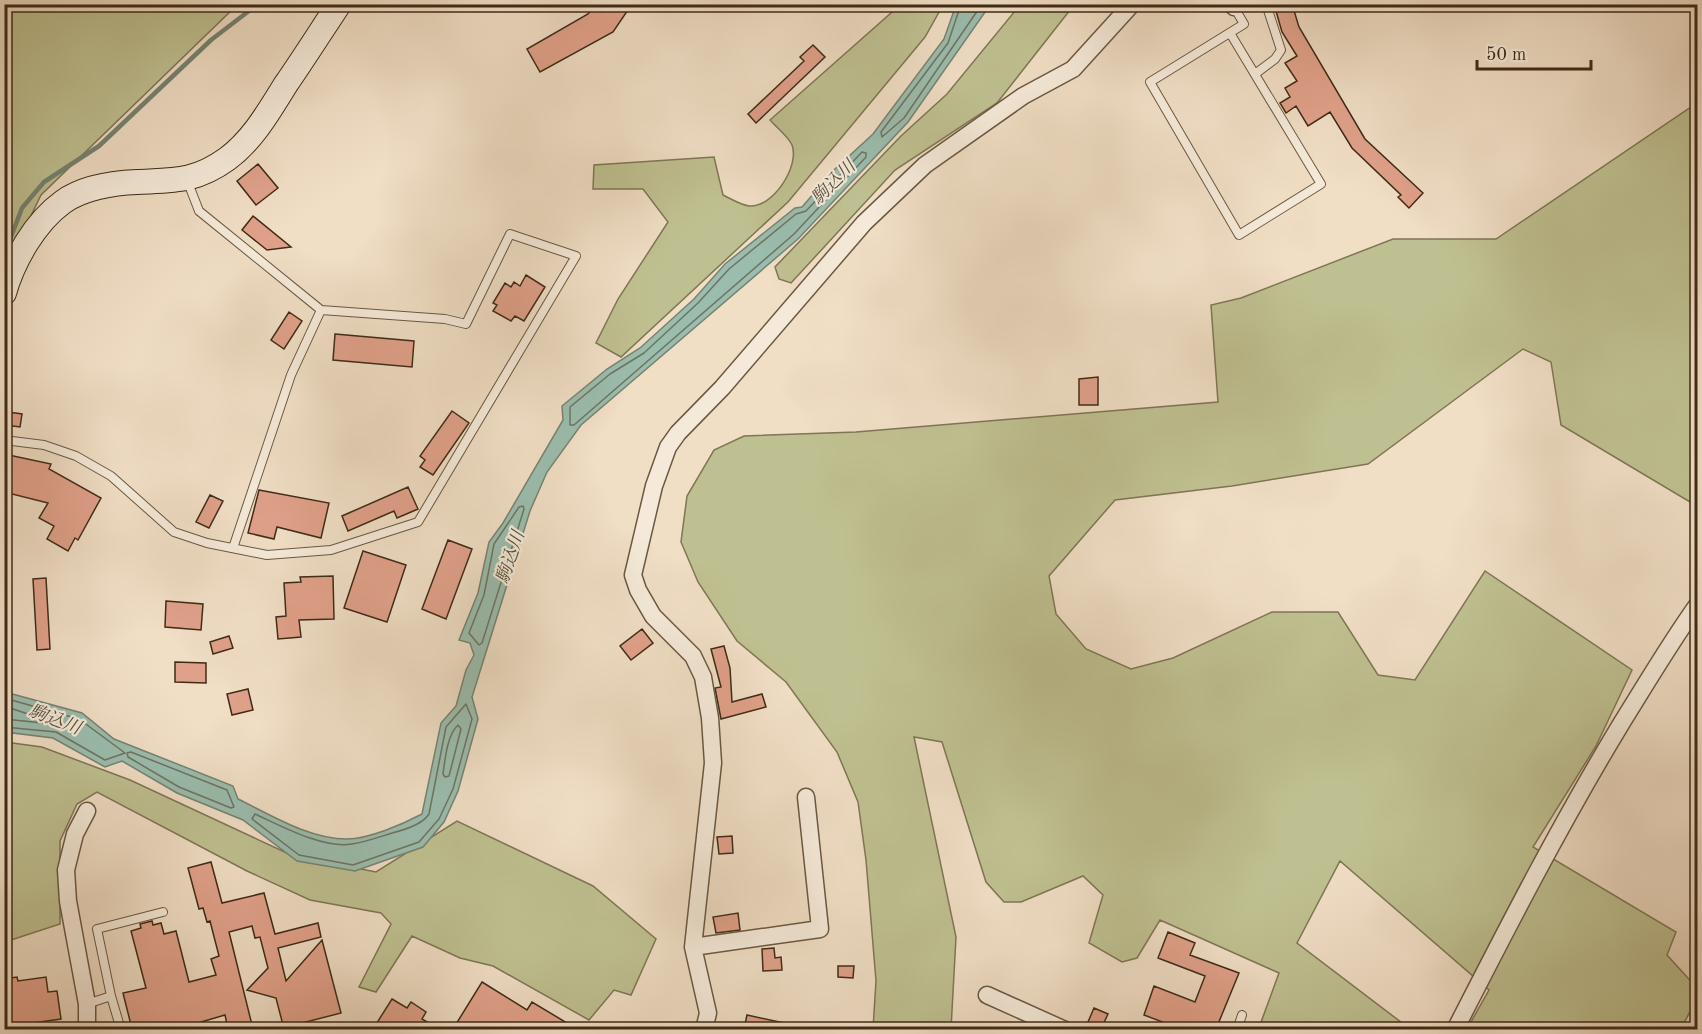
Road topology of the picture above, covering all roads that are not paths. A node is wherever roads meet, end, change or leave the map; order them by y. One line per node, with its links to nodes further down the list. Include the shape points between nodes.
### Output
1 (339, 4): 7 (street, via 256,130 229,157)
2 (1132, 4): 16 (street, via 1072,69 1023,96 925,165 864,223 668,447 654,486 633,575 653,616 693,656 703,677 710,718 713,763)
3 (1266, 4): 6 (lane, via 1281,50)
4 (1234, 6): 5 (lane, via 1244,24)
5 (1230, 33): 6 (lane); 6 (lane, via 1150,82 1239,235 1321,184)
6 (1255, 74)
7 (187, 180): 8 (street, via 104,187 62,202 30,239 9,274); 9 (lane, via 199,211)
8 (4, 293)
9 (321, 310): 11 (lane, via 291,375); 11 (lane, via 466,324 510,234 576,256 418,522 332,550 267,555)
10 (4, 440): 11 (lane, via 44,445 76,456 111,476 174,532)
11 (233, 548)
12 (1698, 604): 26 (street, via 1583,788)
13 (806, 797): 16 (street, via 820,929)
14 (87, 811): 19 (street, via 75,834 66,870)
15 (163, 912): 17 (lane, via 97,929)
16 (693, 947): 23 (street, via 708,1013)
17 (111, 996): 19 (lane); 22 (lane)
18 (987, 996): 24 (street)
19 (87, 1004): 21 (street)
20 (1242, 1015): 25 (lane)
21 (87, 1029)
22 (121, 1029)
23 (704, 1029)
24 (1065, 1029)
25 (1237, 1029)
26 (1455, 1029)

